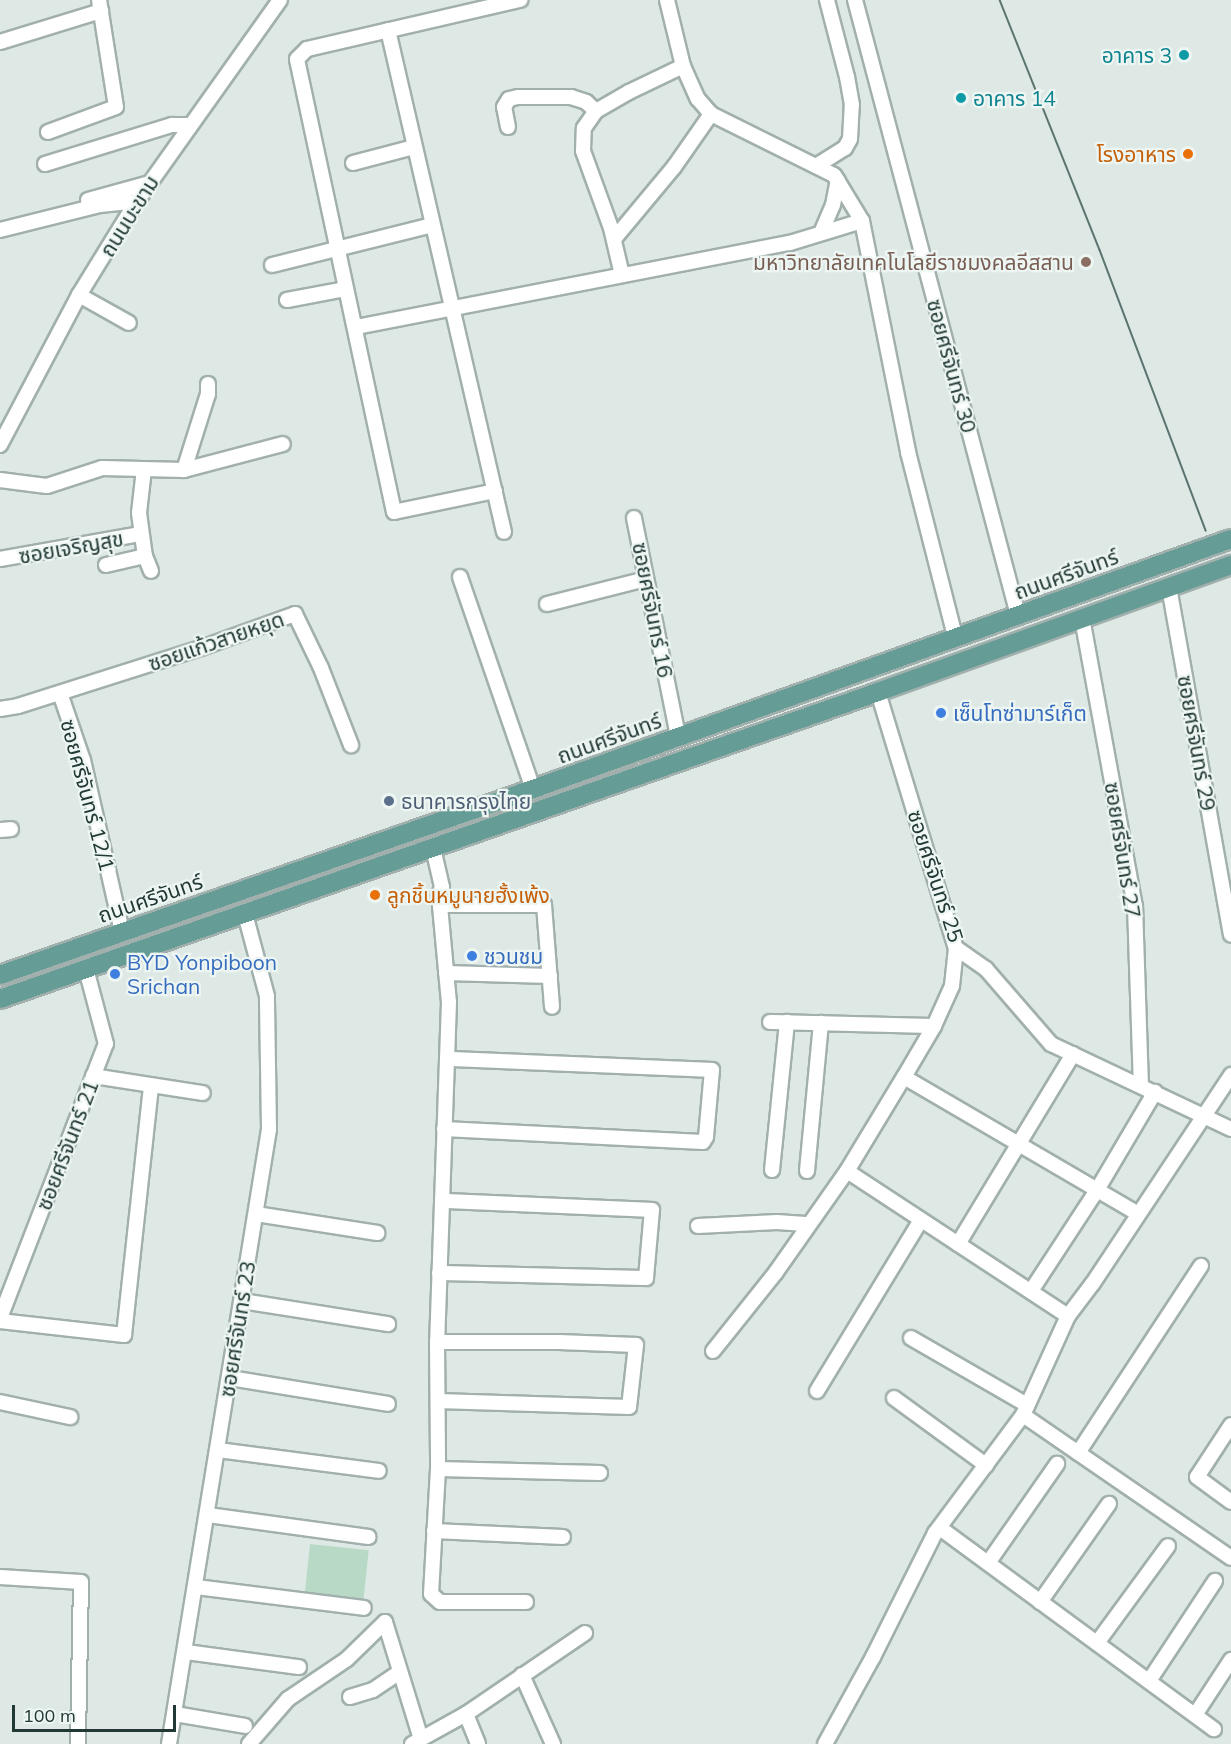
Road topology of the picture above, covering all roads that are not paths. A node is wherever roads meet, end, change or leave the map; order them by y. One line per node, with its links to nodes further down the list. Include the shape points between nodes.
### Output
1 (280, 0): 12 (street, ถนนบะขาม)
2 (520, 0): 7 (street)
3 (667, 0): 9 (street)
4 (827, 0): 18 (street, via 852,105 850,139 844,148)
5 (855, 0): 57 (street, ซอยศรีจันทร์ 30)
6 (100, 6): 8 (street); 14 (street, via 116,107)
7 (388, 30): 15 (street); 28 (street, via 307,49 297,58)
8 (0, 42)
9 (682, 66): 10 (street); 11 (street, via 698,99)
10 (596, 111): 13 (street, via 571,97 518,97 510,99 504,107); 27 (street, via 584,128 583,151)
11 (711, 114): 18 (street); 27 (street, via 674,167)
12 (190, 125): 17 (street, via 172,125); 20 (street, ถนนบะขาม)
13 (508, 127)
14 (48, 132)
15 (414, 147): 16 (street); 24 (street)
16 (353, 163)
17 (45, 164)
18 (816, 166): 19 (street)
19 (838, 180): 23 (street); 26 (street)
20 (150, 183): 21 (street); 22 (street, ถนนบะขาม)
21 (71, 204)
22 (135, 204): 25 (street, via 100,205); 32 (street, ถนนบะขาม)
23 (862, 221): 26 (street); 59 (street, via 908,452)
24 (432, 225): 28 (street); 34 (street)
25 (0, 230)
26 (821, 233): 30 (street, via 790,243)
27 (614, 239): 30 (street)
28 (338, 249): 29 (street); 31 (street)
29 (272, 265)
30 (622, 275): 34 (street)
31 (346, 289): 33 (street); 36 (street)
32 (79, 295): 35 (street); 39 (street, ถนนบะขาม)
33 (287, 300)
34 (452, 309): 36 (street); 43 (street)
35 (129, 323)
36 (356, 327): 43 (street, via 394,512)
37 (208, 384): 41 (street)
38 (283, 444): 41 (street)
39 (0, 446)
40 (144, 469): 41 (street); 42 (street, via 102,468 47,486); 46 (street)
41 (184, 470)
42 (0, 480)
43 (495, 491): 45 (street)
44 (634, 518): 54 (street, ซอยศรีจันทร์ 16)
45 (504, 532)
46 (141, 534): 48 (street); 49 (street, ซอยเจริญสุข)
47 (1231, 539): 57 (main road, ถนนศรีจันทร์)
48 (145, 556): 51 (street); 52 (street)
49 (0, 559)
50 (1231, 565): 55 (main road)
51 (106, 566)
52 (151, 572)
53 (460, 577): 66 (street)
54 (646, 579): 56 (street); 64 (street, ซอยศรีจันทร์ 16)
55 (1169, 587): 58 (main road); 71 (street, ซอยศรีจันทร์ 29)
56 (547, 604)
57 (1018, 615): 59 (main road, ถนนศรีจันทร์)
58 (1082, 618): 60 (main road); 89 (street, ซอยศรีจันทร์ 27, via 1135,906)
59 (955, 637): 60 (main road); 64 (main road, ถนนศรีจันทร์)
60 (961, 660): 61 (main road)
61 (878, 692): 67 (main road); 72 (street, ซอยศรีจันทร์ 25)
62 (60, 693): 63 (street, ซอยแก้วสายหยุด); 65 (street, ซอยแก้วสายหยุด, via 295,614); 70 (street, ซอยศรีจันทร์ 12/1, via 83,760)
63 (0, 709)
64 (678, 737): 66 (main road, ถนนศรีจันทร์)
65 (351, 745)
66 (533, 789): 70 (main road, ถนนศรีจันทร์)
67 (429, 850): 68 (street, via 442,887); 69 (main road)
68 (440, 900): 74 (street); 76 (street, via 544,905)
69 (244, 914): 73 (main road); 101 (street, ซอยศรีจันทร์ 23, via 267,996 269,1129)
70 (122, 932): 75 (main road, ถนนศรีจันทร์)
71 (1231, 935)
72 (956, 948): 82 (street, via 951,986); 83 (street, ซอยศรีจันทร์ 25, via 986,969 1051,1044)
73 (86, 969): 77 (main road); 86 (street, ซอยศรีจันทร์ 21, via 106,1044)
74 (446, 973): 76 (street); 84 (street)
75 (0, 975)
76 (550, 976): 78 (street)
77 (0, 999)
78 (552, 1007)
79 (770, 1022): 80 (street)
80 (787, 1022): 81 (street); 96 (street)
81 (821, 1023): 82 (street); 97 (street)
82 (934, 1026): 87 (street)
83 (1073, 1054): 89 (street, ซอยศรีจันทร์ 25); 95 (street)
84 (447, 1059): 93 (street); 93 (street, via 712,1070 703,1142)
85 (1231, 1075): 92 (street)
86 (93, 1076): 88 (street); 113 (street, ซอยศรีจันทร์ 21)
87 (904, 1077): 95 (street); 98 (street)
88 (151, 1085): 91 (street); 113 (street, via 124,1335)
89 (1141, 1085): 90 (street, ซอยศรีจันทร์ 25)
90 (1155, 1092): 92 (street, ซอยศรีจันทร์ 25); 99 (street)
91 (203, 1093)
92 (1202, 1116): 94 (street, ซอยศรีจันทร์ 25); 102 (street)
93 (444, 1129): 100 (street)
94 (1231, 1129)
95 (1020, 1144): 99 (street); 107 (street)
96 (772, 1170)
97 (807, 1171)
98 (847, 1171): 103 (street); 104 (street)
99 (1097, 1190): 102 (street); 110 (street)
100 (442, 1202): 109 (street); 109 (street, via 652,1210 646,1278)
101 (256, 1214): 106 (street); 111 (street, ซอยศรีจันทร์ 23)
102 (1138, 1214): 112 (street)
103 (921, 1220): 107 (street); 119 (street)
104 (809, 1224): 105 (street); 117 (street)
105 (698, 1226)
106 (378, 1233)
107 (958, 1244): 110 (street)
108 (1201, 1266): 128 (street)
109 (439, 1273): 116 (street)
110 (1031, 1292): 112 (street)
111 (242, 1301): 114 (street); 118 (street, ซอยศรีจันทร์ 23)
112 (1068, 1316): 124 (street)
113 (0, 1319)
114 (388, 1324)
115 (911, 1338): 124 (street)
116 (437, 1342): 121 (street); 121 (street, via 636,1345 629,1407)
117 (713, 1351)
118 (230, 1378): 123 (street); 127 (street, ซอยศรีจันทร์ 23)
119 (817, 1391)
120 (894, 1398): 129 (street)
121 (438, 1401): 131 (street)
122 (0, 1402): 125 (street)
123 (388, 1404)
124 (1025, 1410): 128 (street); 129 (street)
125 (70, 1417)
126 (1231, 1425): 134 (street, via 1197,1478)
127 (218, 1450): 132 (street); 136 (street, ซอยศรีจันทร์ 23)
128 (1078, 1453): 142 (street)
129 (986, 1464): 137 (street)
130 (1058, 1464): 143 (street)
131 (438, 1469): 133 (street); 138 (street)
132 (379, 1471)
133 (600, 1473)
134 (1230, 1498)
135 (1108, 1504): 148 (street)
136 (208, 1515): 139 (street); 146 (street, ซอยศรีจันทร์ 23)
137 (940, 1528): 143 (street); 170 (street)
138 (434, 1531): 140 (street); 147 (street, via 431,1594 440,1602)
139 (368, 1537)
140 (562, 1537)
141 (1168, 1546): 151 (street)
142 (1231, 1558)
143 (988, 1563): 148 (street)
144 (0, 1577): 165 (street, via 81,1582)
145 (1215, 1581): 157 (street)
146 (196, 1587): 149 (street); 152 (street, ซอยศรีจันทร์ 23)
147 (526, 1602)
148 (1040, 1602): 151 (street)
149 (364, 1608)
150 (585, 1633): 156 (street)
151 (1097, 1643): 157 (street)
152 (186, 1652): 154 (street); 159 (street, ซอยศรีจันทร์ 23)
153 (1231, 1660): 161 (street)
154 (299, 1667)
155 (400, 1672): 158 (street, via 373,1690); 164 (street); 167 (street, via 385,1622 347,1659 288,1699)
156 (522, 1675): 160 (street); 169 (street)
157 (1149, 1681): 161 (street)
158 (350, 1697)
159 (175, 1714): 162 (street); 166 (street, ซอยศรีจันทร์ 23)
160 (466, 1714): 164 (street); 168 (street)
161 (1195, 1715): 163 (street)
162 (245, 1726)
163 (1214, 1729)
164 (417, 1742)
165 (78, 1744)
166 (169, 1744)
167 (249, 1744)
168 (478, 1744)
169 (553, 1744)
170 (825, 1744)

